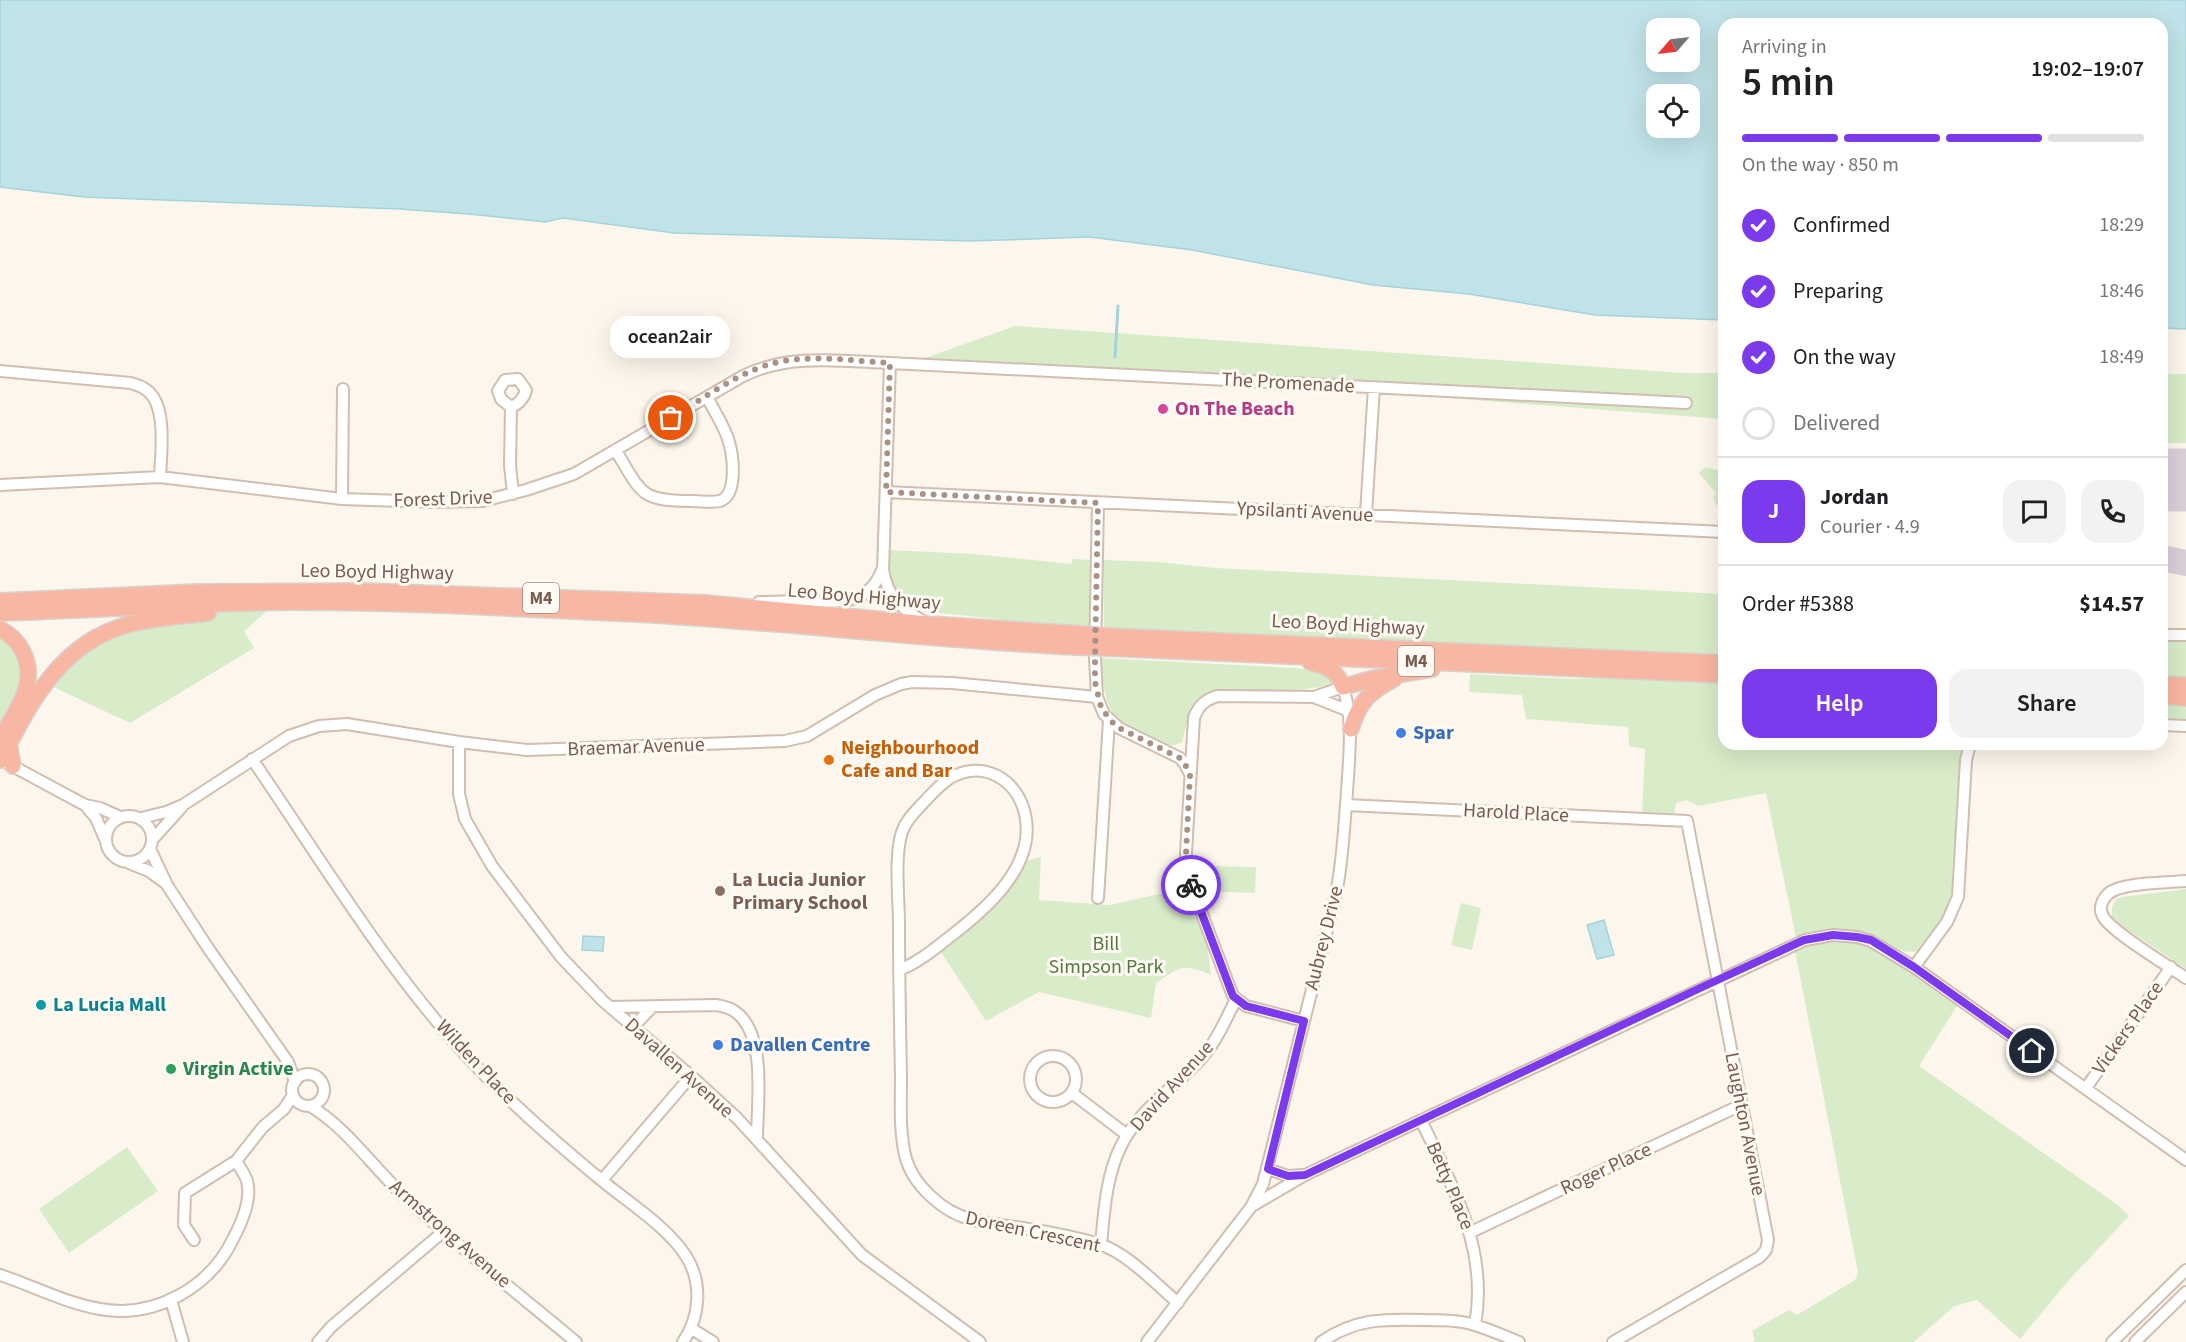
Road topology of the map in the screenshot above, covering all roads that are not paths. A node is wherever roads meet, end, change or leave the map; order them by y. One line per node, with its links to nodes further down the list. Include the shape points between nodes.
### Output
1 (890, 363): 3 (street, The Promenade); 5 (street, Forest Drive, via 782,362 753,370); 11 (street)
2 (0, 371): 9 (street, via 132,383 145,388 154,396 160,415)
3 (1374, 387): 6 (street, The Promenade); 15 (street)
4 (343, 389): 13 (street)
5 (707, 397): 8 (street, Forest Drive); 8 (street, via 729,440 732,458 731,489 720,501 653,498 637,485)
6 (1686, 403)
7 (511, 407): 12 (street)
8 (616, 451): 12 (street, Forest Drive, via 561,479)
9 (160, 477): 10 (street, Forest Drive); 13 (street, Forest Drive)
10 (0, 485)
11 (886, 492): 14 (street, Ypsilanti Avenue); 17 (street)
12 (513, 494): 13 (street, Forest Drive, via 456,502)
13 (342, 499)
14 (1098, 503): 15 (street, Ypsilanti Avenue); 37 (street)
15 (1366, 514): 16 (street, Ypsilanti Avenue)
16 (1718, 532)
17 (882, 570): 20 (street, via 870,591 842,601); 22 (street, via 893,598)
18 (0, 601): 20 (highway, Leo Boyd Highway / M4, via 270,590)
19 (252, 603): 21 (highway, Leo Boyd Highway / M4); 26 (highway, Leo Boyd Highway / M4, via 618,613 984,642); 46 (highway, via 131,624 90,640 49,676)
20 (706, 603): 22 (highway, Leo Boyd Highway / M4)
21 (0, 613)
22 (928, 624): 26 (highway, Leo Boyd Highway / M4)
23 (0, 629): 46 (highway, via 22,649 29,668 27,688)
24 (2168, 635): 25 (street)
25 (2186, 635)
26 (1080, 641): 27 (highway, Leo Boyd Highway / M4, bridge)
27 (1108, 642): 28 (highway, Leo Boyd Highway / M4); 29 (highway, Leo Boyd Highway / M4)
28 (1292, 657): 30 (highway, Leo Boyd Highway / M4); 35 (highway, via 1332,669)
29 (1718, 663)
30 (1492, 664): 31 (highway); 32 (highway, Leo Boyd Highway / M4)
31 (1420, 670): 35 (highway); 44 (highway, via 1372,692 1356,711)
32 (1718, 675)
33 (2168, 684): 34 (highway)
34 (2186, 685)
35 (1343, 687): 38 (street); 40 (street, Aubrey Drive)
36 (2168, 696): 39 (highway)
37 (1097, 697): 41 (street); 47 (street, Braemar Avenue, via 912,682 888,688 813,733 785,741 527,750)
38 (1314, 697): 40 (street); 45 (street, via 1216,696 1199,707)
39 (2186, 698)
40 (1349, 711): 44 (street, Aubrey Drive)
41 (1110, 720): 49 (street, via 1126,733); 64 (street)
42 (2168, 725): 43 (street)
43 (2186, 726)
44 (1351, 729): 55 (street, Aubrey Drive)
45 (1193, 736): 49 (street, via 1185,745); 52 (street)
46 (3, 740): 51 (highway)
47 (459, 742): 50 (street, Braemar Avenue, via 347,724 319,726 297,732); 72 (street, Davallen Avenue, via 461,806 471,832 534,923 587,986)
48 (1968, 750): 65 (street, via 1958,897 1947,922)
49 (1169, 752): 52 (street, via 1183,761)
50 (252, 759): 54 (street, Braemar Avenue); 92 (street, Wilden Place, via 404,982 441,1028 511,1100)
51 (5, 762): 53 (street)
52 (1190, 775): 70 (street, via 1187,868 1221,968)
53 (86, 804): 56 (street); 59 (street)
54 (183, 805): 57 (street, Braemar Avenue); 60 (street, Braemar Avenue)
55 (1346, 805): 58 (street, Harold Place); 73 (street, Aubrey Drive, via 1339,877)
56 (120, 817): 57 (street); 59 (street, via 109,826)
57 (141, 818): 60 (street, via 148,825)
58 (1687, 821): 69 (street, Laughton Avenue)
59 (105, 839): 61 (street, via 115,858)
60 (151, 844): 61 (street, via 145,856); 63 (street)
61 (128, 863): 63 (street, via 149,871)
62 (2186, 881): 66 (street, Vickers Place, via 2116,889 2101,904 2108,922)
63 (167, 885): 75 (street)
64 (1098, 898)
65 (1914, 967): 69 (street, via 1871,940 1833,935 1804,940); 79 (street)
66 (2171, 967): 68 (street, Vickers Place); 79 (street, Vickers Place)
67 (899, 970): 67 (street, Doreen Crescent, via 899,849 906,824 938,787 952,777 976,770 1002,777 1016,792 1025,816 1024,843 1013,874 991,903 967,924 919,961); 97 (street, Doreen Crescent, via 902,1126 906,1158 918,1182 939,1204 961,1218)
68 (2186, 978)
69 (1718, 979): 83 (street, Laughton Avenue); 85 (street)
70 (1236, 999): 73 (street, via 1246,1006); 86 (street, David Avenue, via 1201,1058 1146,1110)
71 (653, 1006): 72 (street); 74 (street); 87 (street, via 716,1005 731,1009 744,1020 753,1035 757,1059)
72 (611, 1007): 74 (street, Davallen Avenue)
73 (1304, 1021): 90 (street, Aubrey Drive)
74 (633, 1027): 77 (street, Davallen Avenue)
75 (288, 1062): 76 (street); 78 (street)
76 (306, 1074): 78 (street); 81 (street, via 321,1081)
77 (691, 1076): 87 (street, Davallen Avenue); 92 (street)
78 (295, 1082): 82 (street)
79 (2086, 1088): 88 (street)
80 (1072, 1093): 80 (street, via 1056,1102 1039,1098 1030,1082 1034,1065 1050,1056 1067,1060 1076,1076); 86 (street)
81 (323, 1095): 82 (street, via 318,1102); 84 (street, Armstrong Avenue)
82 (301, 1101): 84 (street, Armstrong Avenue); 89 (street, via 263,1127)
83 (1741, 1105): 95 (street, Roger Place); 114 (street, Laughton Avenue, via 1768,1240 1766,1250)
84 (331, 1119): 94 (street, Armstrong Avenue, via 390,1183)
85 (1421, 1120): 91 (street); 95 (street, Betty Place)
86 (1127, 1135): 97 (street, David Avenue, via 1109,1179)
87 (757, 1139): 110 (street, Davallen Avenue, via 862,1255)
88 (2186, 1160)
89 (236, 1161): 96 (street, via 185,1193 184,1225); 101 (street, via 248,1191 234,1237 212,1272)
90 (1268, 1169): 91 (street, via 1288,1176); 93 (street, Aubrey Drive)
91 (1305, 1175): 93 (street)
92 (602, 1180): 104 (street, Wilden Place, via 664,1231 686,1257 698,1296)
93 (1251, 1207): 102 (street)
94 (444, 1231): 106 (street); 107 (street, Armstrong Avenue)
95 (1471, 1232): 103 (street, Betty Place, via 1478,1290)
96 (194, 1240)
97 (1101, 1245): 102 (street, Doreen Crescent, via 1132,1264)
98 (2186, 1270): 115 (street)
99 (0, 1275): 101 (street, via 103,1310 129,1311)
100 (2186, 1292): 116 (street)
101 (171, 1300): 105 (street)
102 (1178, 1303): 111 (street)
103 (1475, 1325): 112 (street, via 1445,1320 1372,1320); 113 (street)
104 (692, 1329): 108 (street, Wilden Place); 109 (street)
105 (183, 1342)
106 (318, 1342)
107 (576, 1342)
108 (683, 1342)
109 (713, 1342)
110 (980, 1342)
111 (1147, 1342)
112 (1321, 1342)
113 (1519, 1342)
114 (1613, 1342)
115 (2112, 1342)
116 (2135, 1342)

